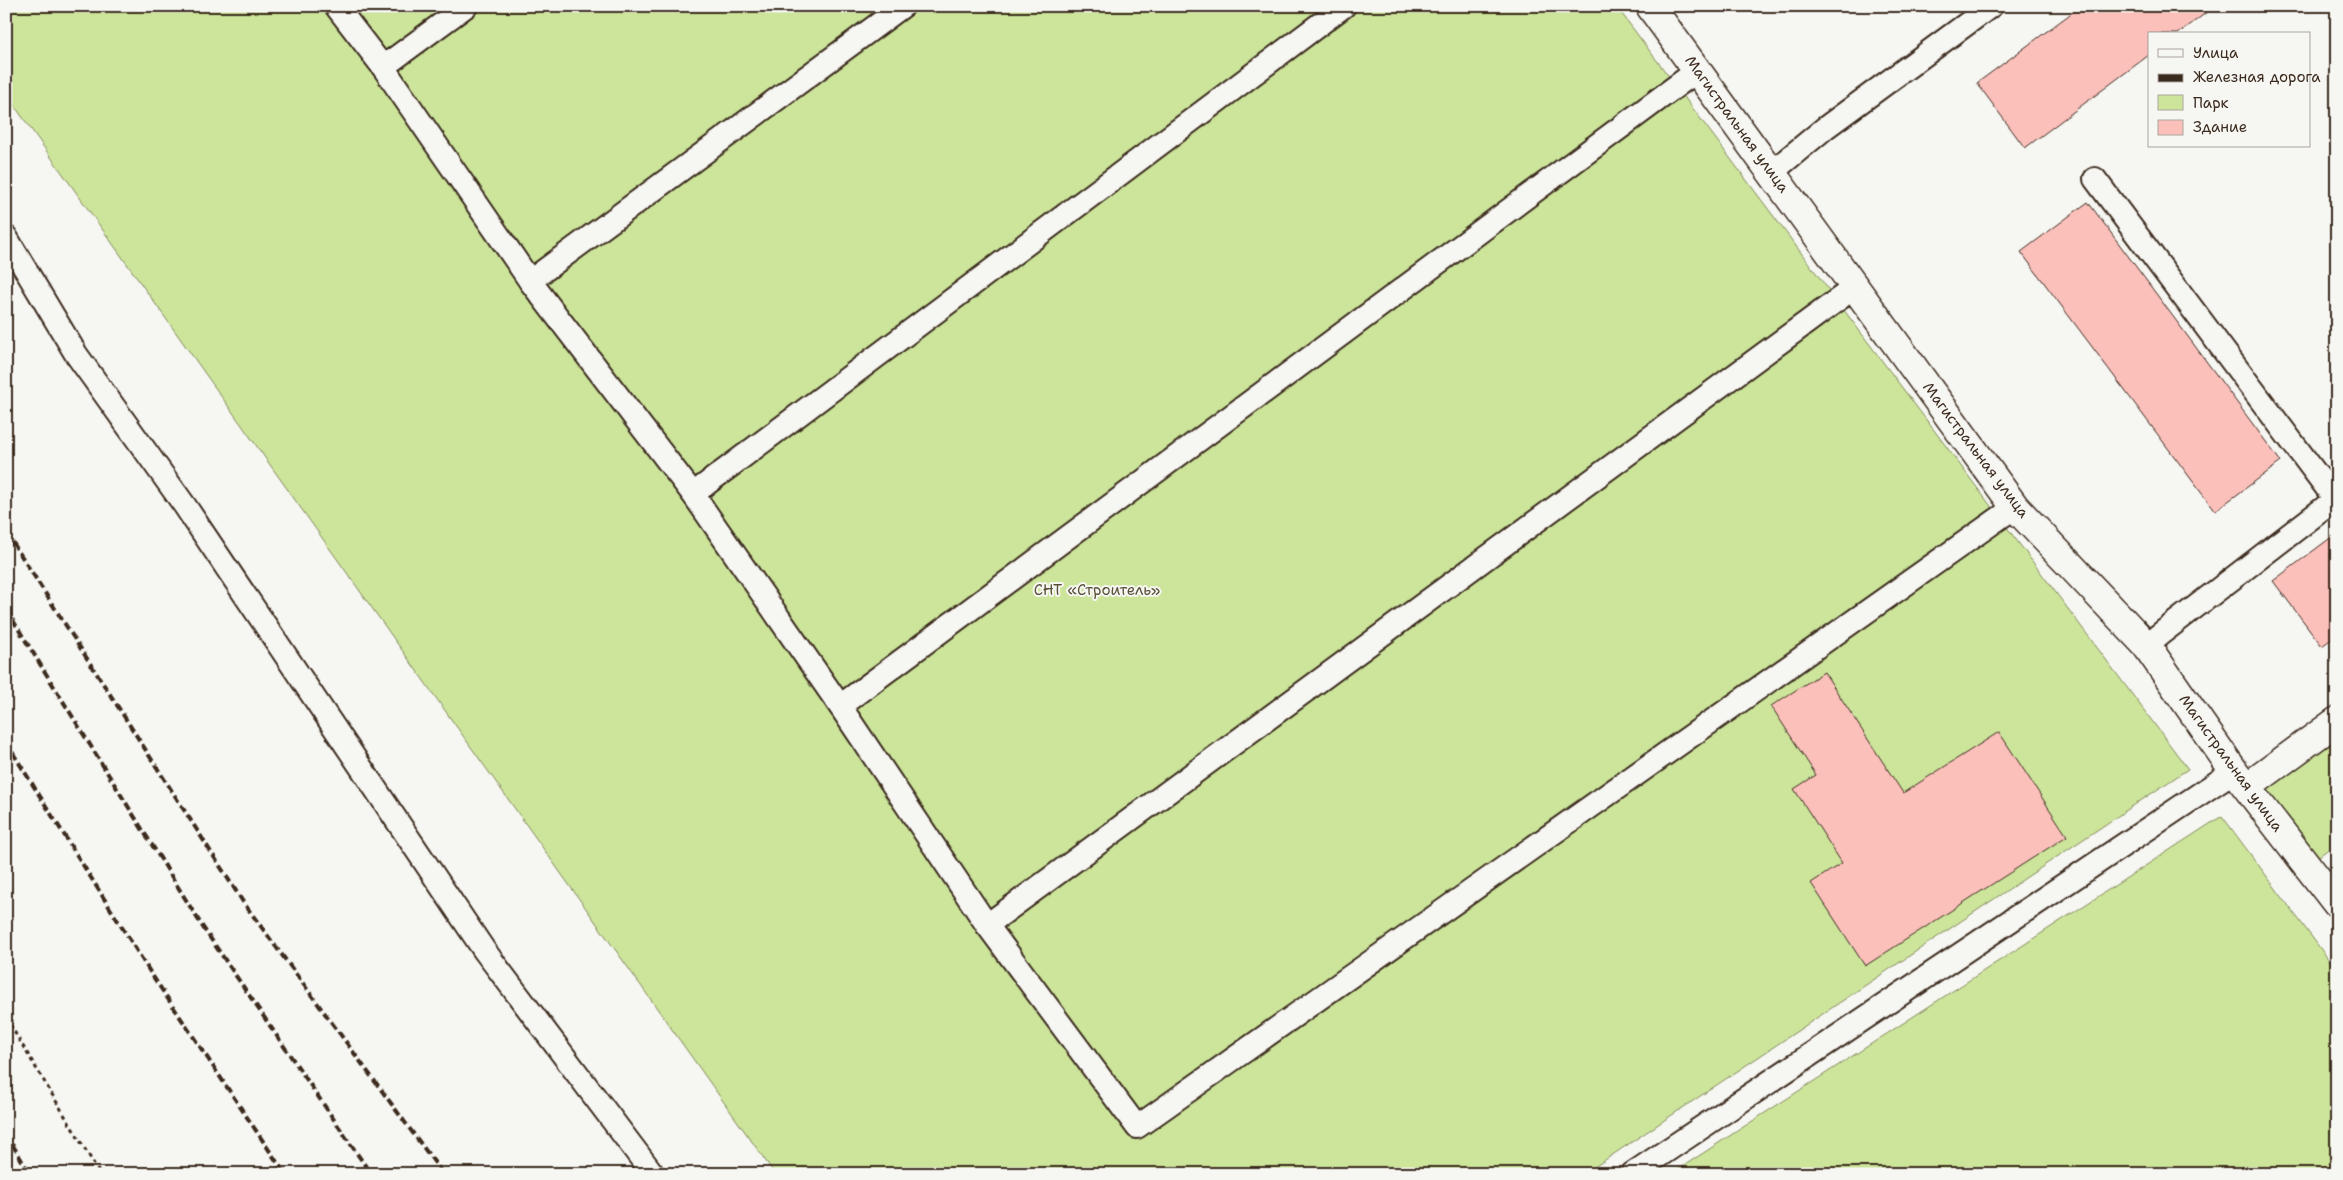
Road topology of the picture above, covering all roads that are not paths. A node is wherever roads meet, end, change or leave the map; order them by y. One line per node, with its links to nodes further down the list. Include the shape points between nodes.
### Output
1 (336, 6): 7 (lane)
2 (466, 6): 7 (lane)
3 (903, 6): 12 (lane)
4 (1344, 6): 14 (lane)
5 (1650, 6): 8 (street, Магистральная улица)
6 (1991, 6): 9 (lane, via 1825,128)
7 (383, 67): 12 (lane)
8 (1698, 70): 9 (street, Магистральная улица); 18 (lane)
9 (1772, 172): 13 (street, Магистральная улица)
10 (2095, 178): 15 (lane)
11 (6, 237): 23 (lane, via 76,354 185,506 484,950)
12 (530, 281): 14 (lane)
13 (1855, 287): 16 (street, Магистральная улица); 22 (lane)
14 (693, 494): 18 (lane)
15 (2336, 498): 17 (lane)
16 (2015, 507): 17 (street, Магистральная улица); 22 (lane, via 1137,1127)
17 (2146, 645): 20 (street, Магистральная улица)
18 (840, 706): 22 (lane)
19 (2337, 721): 20 (street)
20 (2241, 779): 21 (street, Магистральная улица); 24 (lane)
21 (2337, 904)
22 (987, 925)
23 (653, 1174)
24 (1632, 1174)

